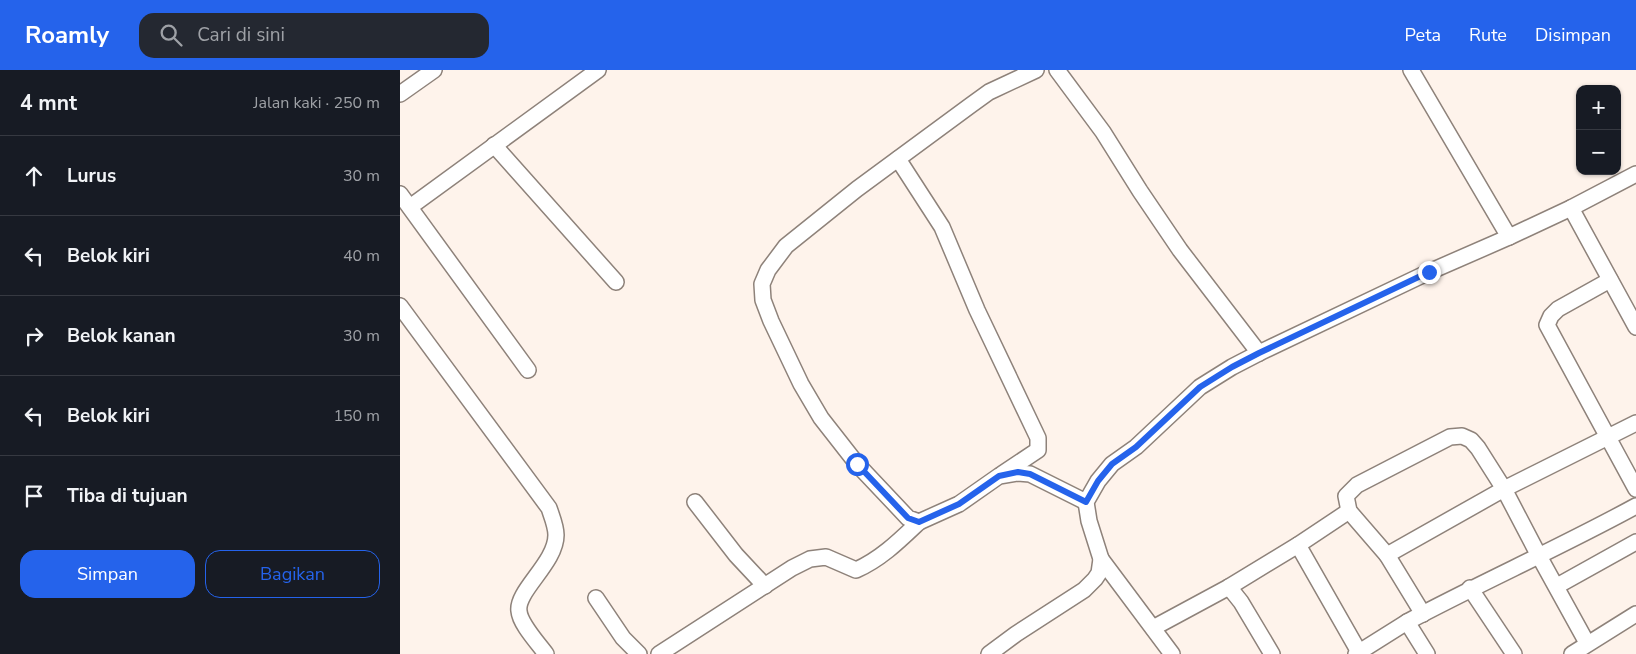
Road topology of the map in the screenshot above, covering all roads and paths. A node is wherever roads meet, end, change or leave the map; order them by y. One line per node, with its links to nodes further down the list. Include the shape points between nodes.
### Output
1 (434, 70): 6 (street)
2 (598, 70): 7 (street)
3 (1036, 70): 8 (street, via 989,92)
4 (1057, 70): 18 (street, via 1103,132 1180,250)
5 (1411, 70): 13 (street)
6 (400, 94)
7 (494, 145): 11 (street); 15 (street)
8 (898, 159): 22 (street, via 942,227 977,310 1038,438 1038,450); 29 (street, via 786,246 762,284 763,300 771,321 821,418 897,507 908,518)
9 (1636, 174): 12 (street)
10 (400, 194): 11 (street)
11 (410, 207): 19 (street)
12 (1571, 208): 13 (street); 14 (street)
13 (1509, 237): 18 (street)
14 (1610, 280): 17 (street); 21 (street, via 1558,309 1546,325)
15 (616, 282)
16 (400, 306): 46 (street, via 549,508 556,536 553,549 544,568 519,603 519,612 526,627)
17 (1636, 327)
18 (1259, 353): 26 (street, via 1200,387 1136,447 1112,464)
19 (528, 370)
20 (1636, 423): 21 (street)
21 (1607, 436): 23 (street); 24 (street)
22 (999, 476): 26 (street, via 1018,472 1030,474); 29 (street, via 959,504)
23 (1504, 489): 28 (street, via 1471,440 1462,436 1450,437 1357,485 1346,496); 32 (street); 33 (street)
24 (1636, 490)
25 (695, 502): 35 (street)
26 (1086, 502): 34 (street, via 1088,522)
27 (1636, 506): 33 (street)
28 (1349, 511): 31 (street); 32 (street)
29 (919, 522): 35 (street, via 895,546 866,566 850,569 834,559 818,557 792,568)
30 (1636, 542): 36 (street)
31 (1298, 545): 37 (street); 45 (street)
32 (1386, 555): 40 (street)
33 (1539, 556): 36 (street); 38 (street)
34 (1101, 558): 43 (street); 49 (street, via 1099,573 1084,590)
35 (765, 586): 48 (street)
36 (1556, 586): 44 (street)
37 (1229, 587): 43 (street); 51 (street)
38 (1470, 588): 40 (street); 53 (street)
39 (596, 598): 47 (street, via 623,638)
40 (1423, 614): 42 (street)
41 (1636, 614): 44 (street)
42 (1406, 622): 45 (street); 52 (street)
43 (1153, 628): 50 (street)
44 (1587, 643): 54 (street)
45 (1358, 653)
46 (546, 654)
47 (639, 654)
48 (659, 654)
49 (989, 654)
50 (1172, 654)
51 (1272, 654)
52 (1427, 654)
53 (1514, 654)
54 (1572, 654)

